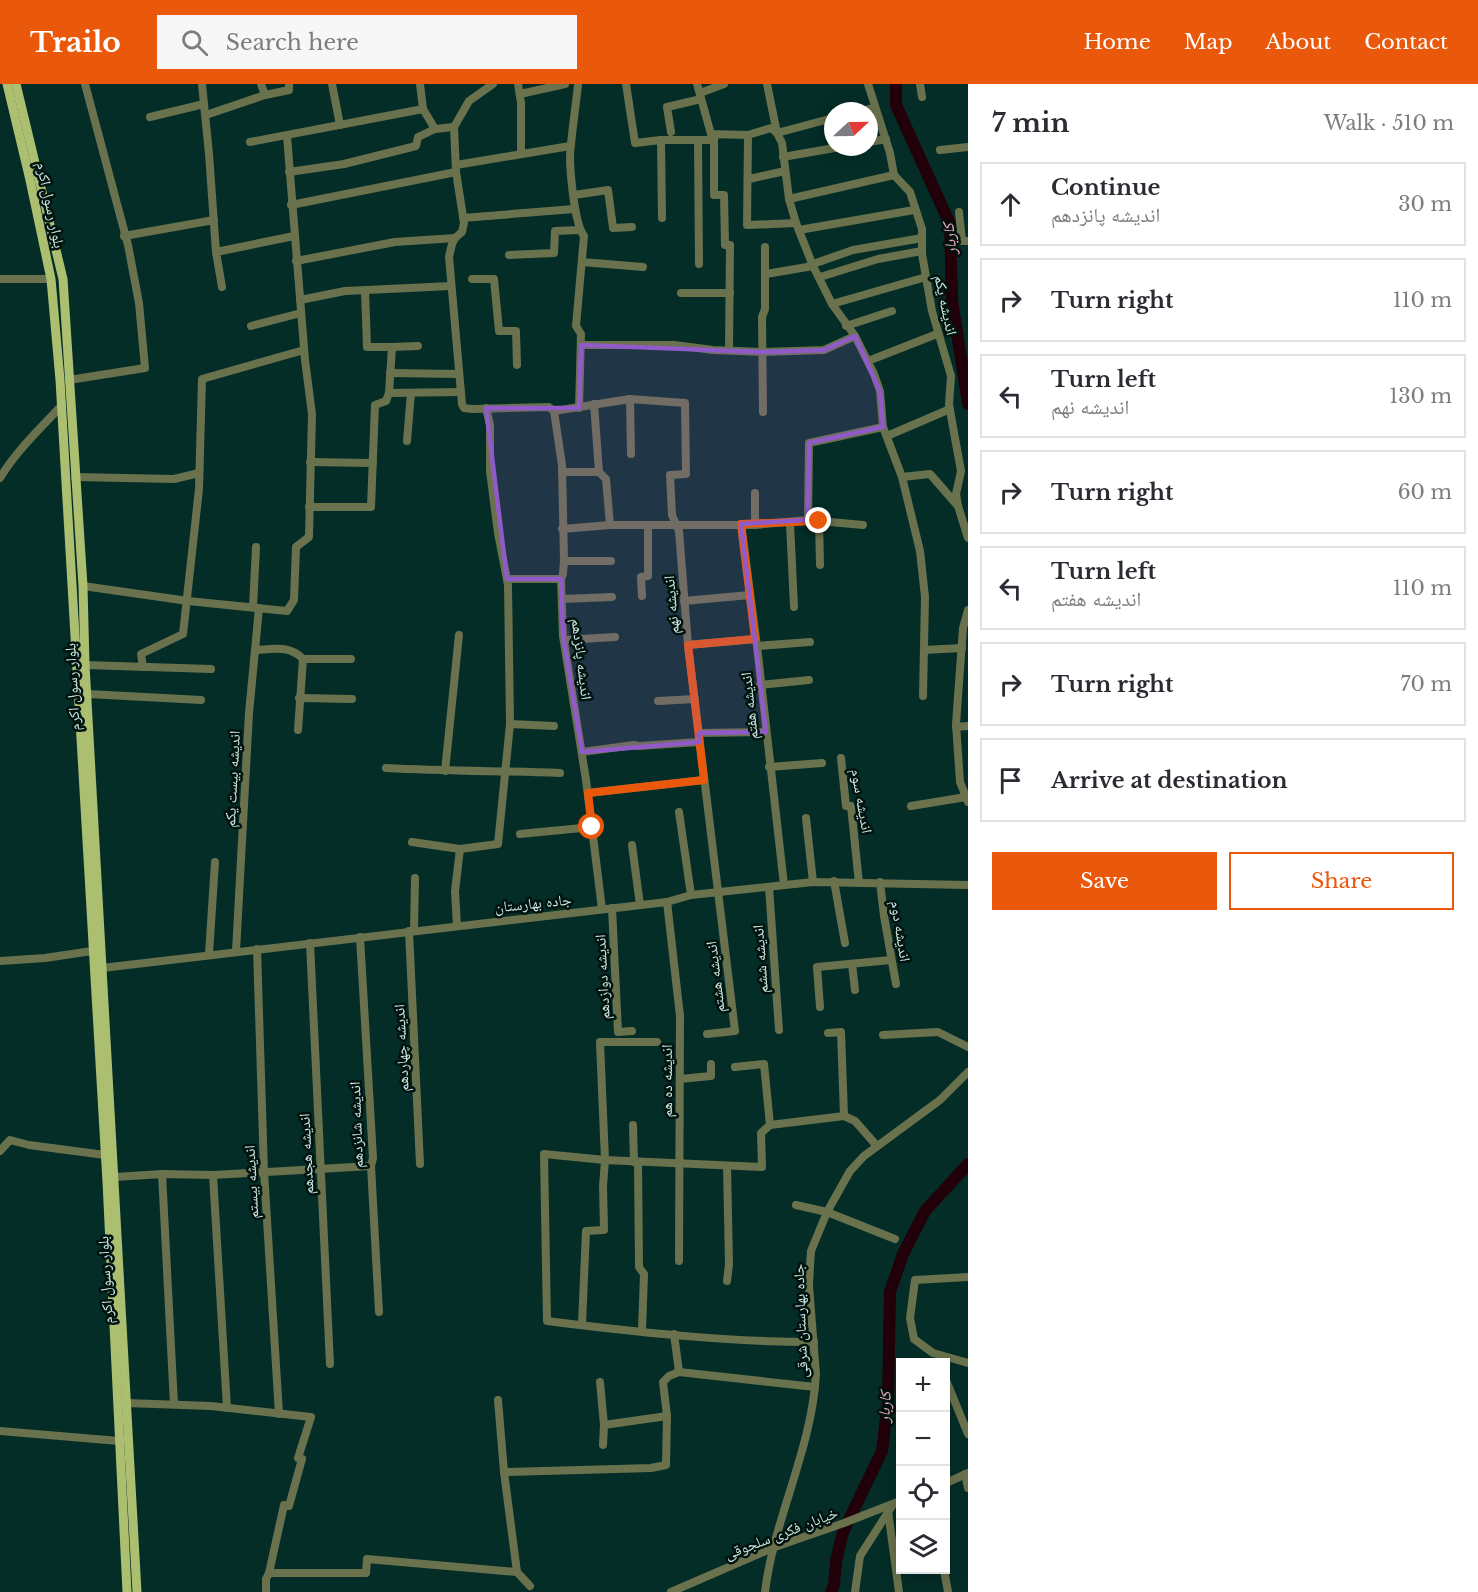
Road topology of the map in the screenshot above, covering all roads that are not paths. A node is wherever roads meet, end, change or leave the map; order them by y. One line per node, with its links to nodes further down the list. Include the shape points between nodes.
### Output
1 (7, 84): 84 (main road, بلوار رسول اکرم)
2 (16, 84): 109 (main road, بلوار رسول اکرم, via 63,279)
3 (85, 84): 66 (street)
4 (202, 84): 24 (street)
5 (261, 84): 20 (street)
6 (289, 84): 20 (street, via 289,90)
7 (332, 84): 30 (street)
8 (420, 84): 25 (street)
9 (493, 84): 31 (street, via 469,101)
10 (518, 84): 19 (street)
11 (565, 84): 19 (street)
12 (578, 84): 43 (street)
13 (626, 84): 39 (street, via 635,143)
14 (697, 84): 21 (street)
15 (724, 84): 21 (street)
16 (767, 84): 34 (street)
17 (868, 84): 23 (street, اندیشه یکم)
18 (920, 84): 22 (street)
19 (520, 94): 47 (street)
20 (265, 95): 26 (street)
21 (701, 96): 33 (street, via 667,107); 37 (street)
22 (922, 97)
23 (872, 102)
24 (204, 104): 26 (street); 27 (street)
25 (423, 110): 30 (street); 32 (street)
26 (206, 115): 62 (street)
27 (150, 117)
28 (878, 118): 38 (street, اندیشه یکم)
29 (824, 120): 34 (street)
30 (340, 125): 36 (street)
31 (454, 127): 32 (street); 49 (street)
32 (435, 129): 51 (street, via 418,137 416,146 344,164)
33 (671, 132)
34 (777, 133): 35 (street, via 771,128); 48 (street)
35 (748, 135): 37 (street); 53 (street)
36 (287, 136): 42 (street); 51 (street)
37 (715, 137): 40 (street); 90 (street, via 714,195 724,195)
38 (886, 139): 41 (street); 52 (street, اندیشه یکم)
39 (661, 140): 40 (street); 61 (street)
40 (698, 140): 77 (street)
41 (878, 140)
42 (250, 142)
43 (570, 146): 47 (street); 54 (street)
44 (968, 147): 46 (street)
45 (824, 150): 48 (street)
46 (940, 150)
47 (522, 153): 49 (street)
48 (783, 157): 50 (street)
49 (456, 168): 56 (street); 60 (street)
50 (785, 171): 53 (street); 55 (street)
51 (289, 172): 56 (street)
52 (894, 175): 55 (street); 58 (street, اندیشه یکم, via 910,192)
53 (749, 178): 63 (street, via 747,225)
54 (574, 195): 57 (street); 64 (street, via 608,190 613,228)
55 (789, 199): 63 (street)
56 (291, 205): 67 (street)
57 (574, 209): 60 (street); 65 (street)
58 (915, 210): 63 (street); 69 (street, اندیشه یکم)
59 (959, 212): 70 (street, via 962,241)
60 (463, 218): 68 (street, via 462,232)
61 (662, 218)
62 (214, 220): 66 (street); 73 (street)
63 (797, 226): 78 (street)
64 (632, 227)
65 (580, 230): 74 (street, via 555,231 554,253); 76 (street, via 584,236)
66 (124, 236): 109 (street, via 139,303 145,368)
67 (294, 236): 73 (street); 75 (street)
68 (455, 238): 75 (street, via 395,242); 86 (street, via 449,257)
69 (922, 238): 72 (street, اندیشه یکم); 78 (street, via 854,250)
70 (968, 241)
71 (765, 246): 80 (street)
72 (922, 251): 81 (street, via 878,259); 82 (street, اندیشه یکم)
73 (216, 252): 87 (street)
74 (509, 255)
75 (296, 261): 91 (street)
76 (582, 262): 79 (street); 99 (street, via 576,326)
77 (699, 264)
78 (813, 265): 80 (street); 81 (street)
79 (643, 267)
80 (766, 274): 104 (street)
81 (820, 277): 92 (street)
82 (926, 277): 92 (street); 97 (street, اندیشه یکم)
83 (0, 279): 84 (street)
84 (51, 279): 115 (main road, بلوار رسول اکرم)
85 (472, 279): 106 (street, via 494,279 499,331 516,331)
86 (451, 286): 88 (street); 108 (street)
87 (222, 287)
88 (365, 290): 91 (street); 101 (street, via 367,347)
89 (681, 293): 90 (street)
90 (730, 293): 103 (street)
91 (300, 300): 94 (street)
92 (832, 304): 96 (street)
93 (892, 311): 96 (street)
94 (301, 313): 95 (street); 102 (street)
95 (251, 326)
96 (846, 326): 98 (street)
97 (938, 334): 105 (street); 118 (street, اندیشه یکم, via 951,376)
98 (855, 336): 104 (street, via 824,350); 105 (street)
99 (581, 345): 103 (street, via 674,345); 117 (street)
100 (418, 346): 101 (street)
101 (392, 347): 107 (street)
102 (304, 350): 125 (street, via 312,414); 127 (street, via 202,379)
103 (729, 350): 104 (street)
104 (763, 352): 120 (street)
105 (868, 361): 121 (street, via 880,391)
106 (517, 365)
107 (390, 373): 108 (street); 111 (street)
108 (459, 374): 110 (street)
109 (69, 380): 115 (main road, بلوار رسول اکرم)
110 (460, 392): 112 (street); 116 (street, via 464,408)
111 (389, 393): 112 (street); 126 (street, via 386,402 375,405)
112 (411, 393): 123 (street)
113 (630, 399): 114 (street); 124 (street); 141 (street, اندیشه نهم, via 685,403 686,474 670,475 672,515)
114 (594, 404): 117 (street); 129 (street)
115 (67, 405): 130 (main road, بلوار رسول اکرم); 132 (street, via 13,457); 234 (main road, بلوار رسول اکرم)
116 (486, 408): 119 (street, via 549,407); 151 (street, via 490,471)
117 (579, 408): 119 (street)
118 (950, 409): 122 (street); 134 (street, اندیشه یکم, via 961,471 956,494)
119 (554, 411): 128 (street, اندیشه پانزدهم)
120 (763, 412)
121 (883, 427): 122 (street); 136 (street, via 809,443)
122 (886, 436): 131 (street)
123 (407, 441)
124 (631, 454)
125 (310, 462): 126 (street); 135 (street)
126 (373, 463): 135 (street, via 370,507)
127 (199, 472): 130 (street, via 174,479); 158 (street)
128 (562, 472): 129 (street); 145 (street, اندیشه پانزدهم)
129 (599, 472): 140 (street, via 606,479)
130 (75, 477): 153 (main road, بلوار رسول اکرم)
131 (902, 477): 134 (street, via 930,474); 171 (street, via 920,551 925,597)
132 (0, 478)
133 (755, 493): 142 (street)
134 (958, 506): 146 (street, اندیشه یکم)
135 (309, 507): 161 (street, via 309,537 296,547 294,600 287,611)
136 (808, 520): 137 (street); 138 (street)
137 (819, 521): 143 (street); 150 (street)
138 (790, 523): 142 (street); 160 (street)
139 (741, 524): 141 (street); 142 (street); 154 (street, اندیشه هفتم)
140 (610, 525): 144 (street); 145 (street)
141 (678, 525): 144 (street); 159 (street, اندیشه نهم)
142 (755, 525)
143 (864, 525)
144 (648, 526): 155 (street, via 648,576 641,577)
145 (562, 530): 148 (street, اندیشه پانزدهم)
146 (968, 538)
147 (256, 547): 161 (street, اندیشه بیست یکم)
148 (564, 561): 149 (street); 152 (street, اندیشه پانزدهم)
149 (610, 561)
150 (820, 565)
151 (507, 579): 152 (street); 186 (street)
152 (561, 579): 157 (street, اندیشه پانزدهم)
153 (83, 586): 158 (street); 174 (main road, بلوار رسول اکرم)
154 (750, 595): 159 (street); 166 (street, اندیشه هفتم)
155 (642, 596)
156 (612, 597): 157 (street)
157 (562, 599): 165 (street, اندیشه پانزدهم)
158 (188, 601): 161 (street); 175 (street, via 183,634 141,654)
159 (684, 601): 168 (street, اندیشه نهم)
160 (794, 607)
161 (256, 608): 170 (street, اندیشه بیست یکم)
162 (968, 610): 169 (street)
163 (459, 635): 199 (street)
164 (615, 637): 165 (street)
165 (564, 639): 194 (street, اندیشه پانزدهم)
166 (756, 642): 167 (street); 168 (street); 178 (street, اندیشه هفتم)
167 (810, 642)
168 (688, 645): 183 (street, اندیشه نهم)
169 (962, 648): 171 (street); 189 (street)
170 (256, 650): 172 (street, via 280,648 296,652); 235 (street, اندیشه بیست یکم)
171 (924, 650): 180 (street)
172 (303, 659): 173 (street); 181 (street)
173 (351, 659)
174 (85, 665): 175 (street); 179 (main road, بلوار رسول اکرم)
175 (143, 667): 176 (street)
176 (211, 669)
177 (809, 680): 178 (street)
178 (760, 685): 191 (street, اندیشه هفتم)
179 (88, 694): 184 (street); 240 (main road, بلوار رسول اکرم)
180 (924, 696)
181 (299, 698): 182 (street); 190 (street)
182 (352, 699)
183 (695, 699): 185 (street); 192 (street, اندیشه نهم)
184 (201, 700)
185 (658, 702)
186 (510, 724): 187 (street); 200 (street)
187 (554, 726)
188 (968, 726): 189 (street)
189 (956, 727): 204 (street, via 960,782)
190 (298, 730)
191 (765, 732): 192 (street); 197 (street, اندیشه هفتم)
192 (699, 733): 193 (street, اندیشه نهم)
193 (699, 742): 194 (street); 202 (street, اندیشه نهم)
194 (582, 752): 203 (street, اندیشه پانزدهم)
195 (841, 758): 218 (street, اندیشه سوم, via 846,806 851,806)
196 (822, 762): 197 (street)
197 (769, 767): 219 (street, اندیشه هفتم)
198 (386, 768): 199 (street)
199 (445, 771): 200 (street)
200 (505, 771): 201 (street); 212 (street, via 498,844)
201 (560, 773)
202 (704, 780): 203 (street); 222 (street, اندیشه نهم)
203 (588, 793): 208 (street, اندیشه پانزدهم)
204 (967, 800): 205 (street)
205 (911, 806)
206 (679, 812): 223 (street)
207 (806, 818): 216 (street)
208 (592, 827): 209 (street); 227 (street, اندیشه پانزدهم)
209 (520, 834)
210 (412, 842): 212 (street)
211 (632, 845): 225 (street)
212 (460, 849): 228 (street, via 455,891)
213 (215, 862): 236 (street)
214 (415, 878): 229 (street, اندیشه چهاردهم)
215 (834, 881): 216 (street, جاده بهارستان); 218 (street, جاده بهارستان); 232 (street)
216 (813, 882): 219 (street, جاده بهارستان)
217 (880, 882): 218 (street, جاده بهارستان); 220 (street, جاده بهارستان); 237 (street, اندیشه دوم)
218 (859, 883)
219 (784, 885): 221 (street, جاده بهارستان)
220 (968, 885)
221 (769, 887): 222 (street, جاده بهارستان); 245 (street, اندیشه ششم)
222 (719, 892): 223 (street, جاده بهارستان); 247 (street, اندیشه هشتم, via 735,1031)
223 (691, 895): 224 (street, جاده بهارستان)
224 (667, 902): 225 (street, جاده بهارستان); 254 (street, اندیشه ده هم, via 680,1016)
225 (640, 905): 226 (street, جاده بهارستان)
226 (612, 908): 227 (street, جاده بهارستان); 244 (street, اندیشه دوازدهم, via 618,1032)
227 (602, 909): 228 (street, جاده بهارستان)
228 (457, 926): 229 (street, جاده بهارستان)
229 (412, 931): 230 (street, جاده بهارستان); 263 (street, اندیشه چهاردهم)
230 (360, 937): 231 (street, جاده بهارستان); 265 (street, اندیشه شانزدهم)
231 (310, 943): 233 (street, جاده بهارستان); 267 (street, اندیشه هجدهم)
232 (845, 944)
233 (257, 949): 235 (street, جاده بهارستان); 268 (street, اندیشه بیستم)
234 (92, 951): 238 (street); 240 (main road, بلوار رسول اکرم)
235 (236, 951): 236 (street, جاده بهارستان)
236 (209, 954): 240 (street, جاده بهارستان)
237 (891, 960): 239 (street); 241 (street, اندیشه دوم)
238 (0, 961)
239 (852, 964): 242 (street); 243 (street, via 816,967)
240 (98, 968): 260 (main road, بلوار رسول اکرم); 271 (main road, بلوار رسول اکرم)
241 (896, 984)
242 (855, 990)
243 (820, 1007)
244 (632, 1030)
245 (779, 1030)
246 (828, 1033): 255 (street, via 842,1032)
247 (707, 1034)
248 (884, 1035): 250 (street, via 938,1032)
249 (657, 1042): 261 (street, via 600,1042)
250 (968, 1047)
251 (711, 1064): 254 (street, via 711,1076)
252 (735, 1067): 257 (street, via 764,1064)
253 (968, 1072): 258 (street, جاده بهارستان شرقی, via 940,1100)
254 (680, 1079): 264 (street, اندیشه ده هم)
255 (844, 1116): 257 (street); 258 (street, via 855,1121)
256 (633, 1125): 262 (street)
257 (770, 1125): 266 (street, via 761,1134 762,1167)
258 (877, 1146): 273 (street, جاده بهارستان شرقی, via 850,1171)
259 (0, 1151): 260 (street, via 10,1140)
260 (105, 1155): 300 (main road, بلوار رسول اکرم)
261 (605, 1160): 262 (street); 279 (street, via 604,1230 586,1230); 279 (street, via 543,1154 547,1321)
262 (636, 1162): 264 (street); 280 (street, via 639,1267 644,1274)
263 (420, 1164)
264 (679, 1164): 266 (street); 275 (street, اندیشه ده هم)
265 (371, 1166): 267 (street); 278 (street, اندیشه شانزدهم)
266 (727, 1166): 277 (street)
267 (320, 1168): 268 (street); 286 (street, اندیشه هجدهم)
268 (264, 1170): 270 (street); 295 (street, اندیشه بیستم)
269 (162, 1174): 270 (street); 271 (street); 293 (street)
270 (213, 1175): 294 (street)
271 (115, 1177): 292 (main road, بلوار رسول اکرم)
272 (795, 1205): 273 (street)
273 (827, 1212): 274 (street); 282 (street, جاده بهارستان شرقی, via 810,1265)
274 (895, 1239)
275 (679, 1261)
276 (968, 1277): 283 (street, via 915,1281 910,1318 914,1339)
277 (727, 1281)
278 (379, 1312)
279 (582, 1325): 280 (street)
280 (642, 1330): 281 (street)
281 (674, 1334): 282 (street); 287 (street)
282 (814, 1342): 289 (street, جاده بهارستان شرقی)
283 (940, 1358)
284 (950, 1360): 285 (street)
285 (968, 1363)
286 (330, 1364)
287 (679, 1372): 289 (street); 296 (street, via 663,1383)
288 (600, 1382): 297 (street)
289 (816, 1387): 307 (street, جاده بهارستان شرقی)
290 (950, 1392): 299 (street)
291 (498, 1400): 302 (street)
292 (126, 1403): 293 (street); 313 (main road, بلوار رسول اکرم)
293 (174, 1404): 294 (street)
294 (227, 1408): 295 (street)
295 (279, 1414): 309 (street, via 311,1417 288,1506 284,1505)
296 (667, 1416): 297 (street); 302 (street, via 666,1465)
297 (604, 1425): 301 (street)
298 (0, 1431): 300 (street)
299 (968, 1434)
300 (119, 1441): 312 (main road, بلوار رسول اکرم)
301 (603, 1445)
302 (504, 1472): 308 (street)
303 (967, 1474): 304 (street); 305 (street)
304 (950, 1480)
305 (968, 1488)
306 (894, 1506): 307 (street, خیابان فکری سلجوقی); 317 (street, via 860,1556); 318 (street)
307 (775, 1547): 315 (street, خیابان فکری سلجوقی); 316 (street, جاده بهارستان شرقی)
308 (517, 1572): 309 (street, via 367,1558 366,1573); 311 (street)
309 (269, 1573): 314 (street)
310 (945, 1574): 319 (street)
311 (530, 1586)
312 (127, 1592)
313 (137, 1592)
314 (266, 1592)
315 (671, 1592)
316 (765, 1592)
317 (855, 1592)
318 (899, 1592)
319 (948, 1592)

